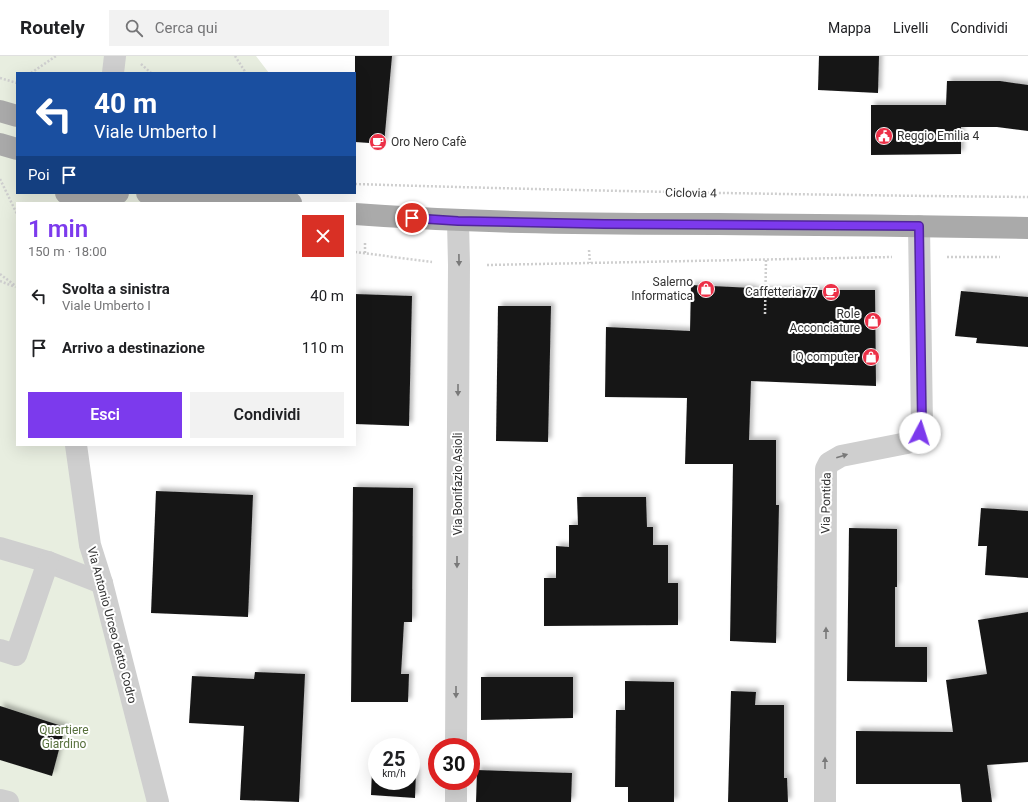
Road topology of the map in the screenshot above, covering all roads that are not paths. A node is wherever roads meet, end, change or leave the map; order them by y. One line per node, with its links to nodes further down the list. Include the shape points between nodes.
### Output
1 (115, 56): 2 (street)
2 (113, 72)
3 (0, 111): 4 (main road)
4 (16, 116)
5 (0, 144): 6 (main road)
6 (16, 148)
7 (116, 194): 13 (main road)
8 (166, 194): 9 (main road)
9 (228, 194)
10 (244, 194): 14 (main road)
11 (72, 198): 12 (main road)
12 (91, 202)
13 (91, 202)
14 (286, 202)
15 (356, 214): 16 (main road)
16 (458, 221): 17 (main road); 24 (street, Via Bonifazio Asioli, one-way to 24)
17 (919, 226): 18 (main road); 30 (street, Via Pontida, one-way to 17, via 826,469 829,463 841,456 907,443 920,433 922,426)
18 (1028, 228)
19 (76, 446): 22 (street, Via Antonio Urceo detto Codro, via 90,545)
20 (0, 548): 21 (street)
21 (48, 562): 22 (street); 23 (street, via 16,655)
22 (102, 583): 28 (street, Via Antonio Urceo detto Codro)
23 (0, 650)
24 (456, 738)
25 (456, 790): 29 (street)
26 (0, 800): 27 (street)
27 (8, 802)
28 (158, 802)
29 (456, 802)
30 (825, 802)

